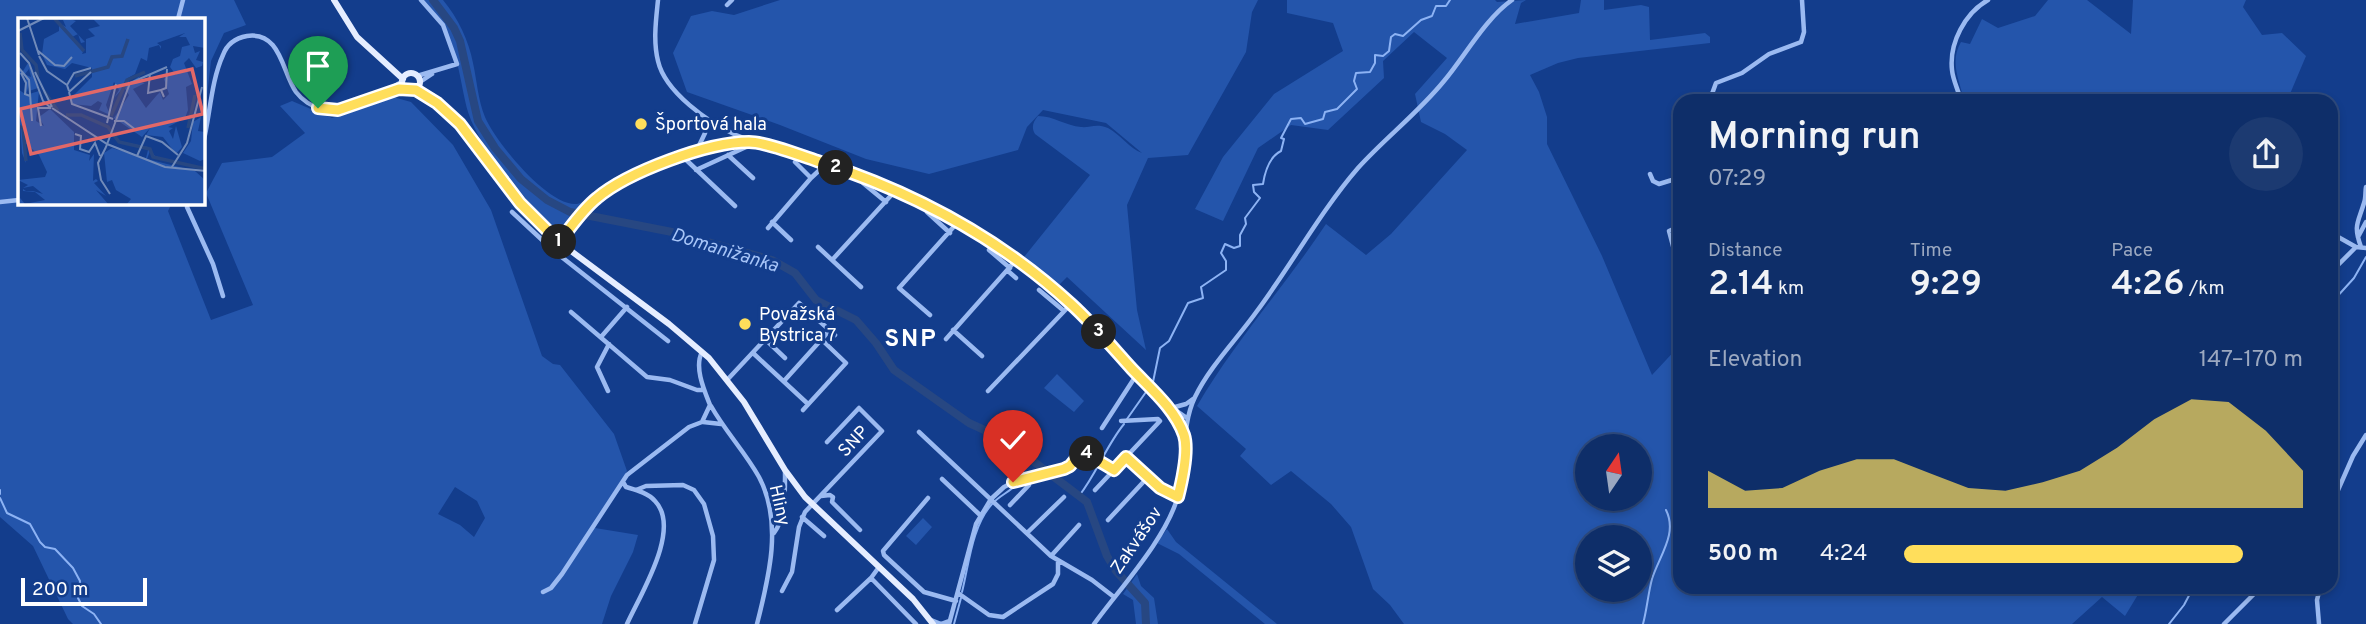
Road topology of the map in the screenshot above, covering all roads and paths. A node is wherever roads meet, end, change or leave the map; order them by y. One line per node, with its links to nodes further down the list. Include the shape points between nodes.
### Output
1 (183, 0): 10 (street)
2 (334, 0): 11 (main road, via 357,37)
3 (421, 0): 12 (street, via 443,24 457,64)
4 (658, 0): 15 (street, via 655,39 663,74)
5 (732, 0): 9 (street)
6 (1512, 0): 87 (street, Zakvášov, via 1495,15 1444,82 1345,184)
7 (1802, 0): 13 (street, via 1801,42 1716,83)
8 (1988, 0): 14 (street, via 1969,13 1955,48 1952,68)
9 (727, 5)
10 (178, 18)
11 (405, 81): 12 (main road); 12 (main road, via 410,91); 16 (street, via 342,110 318,108 295,91 271,43 258,36 241,37 229,44 220,61)
12 (418, 83): 48 (main road, via 465,129 520,203)
13 (1712, 94)
14 (1959, 94)
15 (706, 118): 18 (street); 19 (street)
16 (205, 134)
17 (747, 142): 18 (street); 19 (street); 20 (street, via 746,147)
18 (755, 142): 23 (street)
19 (696, 151): 21 (street)
20 (728, 155): 24 (street); 27 (street)
21 (682, 156): 24 (street); 48 (street, via 603,193)
22 (795, 162): 28 (street)
23 (826, 164): 26 (street); 28 (street)
24 (696, 170): 36 (street)
25 (1650, 174): 29 (street, via 1659,184)
26 (862, 176): 31 (street); 34 (street, via 863,183)
27 (753, 178)
28 (811, 178): 39 (street)
29 (1673, 179)
30 (2366, 187): 46 (street)
31 (896, 190): 34 (street); 40 (street)
32 (18, 200): 33 (street)
33 (0, 202)
34 (886, 202): 54 (street)
35 (188, 205): 62 (street)
36 (735, 206)
37 (512, 212): 56 (street)
38 (926, 212): 44 (street)
39 (772, 222): 42 (street); 47 (street)
40 (958, 222): 44 (street); 55 (street)
41 (2366, 222): 46 (street)
42 (768, 228)
43 (1673, 229): 49 (street, via 1669,231)
44 (950, 233): 67 (street, via 899,288)
45 (2338, 236): 51 (street)
46 (2357, 237): 51 (street)
47 (791, 240)
48 (559, 242): 53 (main road)
49 (1673, 246)
50 (818, 247): 54 (street)
51 (2361, 247): 57 (street)
52 (989, 250): 58 (street)
53 (579, 258): 56 (street); 77 (main road)
54 (833, 259): 60 (street)
55 (1017, 259): 58 (street); 63 (street)
56 (573, 266): 64 (street)
57 (2338, 266)
58 (1009, 270): 59 (street); 69 (street)
59 (1017, 278)
60 (861, 287)
61 (1039, 290): 66 (street)
62 (223, 296)
63 (1071, 304): 66 (street); 81 (street)
64 (627, 307): 71 (street); 75 (street)
65 (571, 312): 71 (street)
66 (1064, 312): 86 (street)
67 (930, 315)
68 (830, 330): 70 (street); 72 (street, via 799,303); 74 (street)
69 (953, 330): 73 (street); 79 (street)
70 (835, 335)
71 (601, 337): 76 (street)
72 (765, 339): 78 (street); 80 (street)
73 (946, 339)
74 (822, 340): 83 (street); 89 (street, via 846,363)
75 (668, 341)
76 (610, 344): 84 (street, via 647,377); 85 (street, via 597,367)
77 (702, 351): 82 (main road); 84 (street, Hliny, via 699,361)
78 (753, 353): 82 (street); 83 (street)
79 (982, 356)
80 (785, 358)
81 (1138, 374): 88 (street); 98 (street)
82 (728, 379): 104 (main road)
83 (784, 381): 89 (street)
84 (704, 390): 90 (street, Hliny)
85 (608, 391)
86 (988, 391)
87 (1194, 398): 91 (street); 94 (street, Zakvášov)
88 (1164, 403): 91 (street); 93 (street)
89 (808, 404): 92 (street)
90 (710, 405): 96 (street); 97 (street, Hliny)
91 (1171, 407): 94 (street)
92 (803, 410)
93 (1174, 414): 94 (street); 101 (street)
94 (1187, 418): 101 (street, Zakvášov)
95 (1121, 421): 103 (street, via 1160,421)
96 (702, 422): 97 (street); 109 (street, via 689,427)
97 (722, 424): 126 (street, Hliny, via 760,479)
98 (1102, 428)
99 (919, 432): 117 (street)
100 (2366, 435): 112 (street)
101 (1185, 439): 115 (street, Zakvášov)
102 (827, 442): 113 (street, SNP, via 859,408 882,431)
103 (1126, 457): 105 (street); 107 (street, Zakvášov)
104 (785, 470): 118 (main road); 126 (street, via 783,512)
105 (1114, 470): 106 (street, via 1082,451 1070,466); 111 (street)
106 (1030, 476): 117 (street, via 1013,482); 119 (street, via 1029,485)
107 (1148, 477): 115 (street, Zakvášov); 122 (street, Zakvášov)
108 (942, 480): 120 (street)
109 (623, 481): 110 (street); 133 (street, via 562,575)
110 (636, 490): 142 (street, via 659,505 664,535 658,560); 143 (street, via 683,485 694,490 704,504 714,560)
111 (1095, 490)
112 (2338, 490)
113 (820, 496): 118 (street, SNP); 124 (street, via 831,495 832,502)
114 (1064, 497): 125 (street)
115 (1178, 497): 137 (street, Zakvášov, via 1167,522)
116 (928, 498): 138 (street, via 884,555 924,592)
117 (993, 501): 120 (street); 125 (street, Zakvášov)
118 (811, 504): 121 (street, Hliny); 130 (main road)
119 (1010, 505)
120 (980, 515): 136 (street)
121 (802, 517): 127 (street, Hliny); 132 (street, Hliny, via 792,572)
122 (1108, 520)
123 (1079, 525): 128 (street)
124 (860, 530)
125 (1028, 532): 128 (street, Zakvášov)
126 (773, 535): 144 (street, Hliny)
127 (824, 536)
128 (1051, 556): 129 (street, Zakvášov)
129 (1058, 562): 136 (street, via 1053,584 1003,617 989,615); 137 (street, Zakvášov)
130 (879, 567): 131 (street); 140 (main road)
131 (871, 578): 139 (street); 145 (street)
132 (782, 591)
133 (543, 592)
134 (2254, 594): 147 (street)
135 (2318, 594): 148 (street)
136 (961, 595): 138 (street)
137 (1114, 597): 146 (street, Zakvášov)
138 (956, 601): 141 (street)
139 (837, 610)
140 (932, 622): 141 (street)
141 (949, 622)
142 (627, 624)
143 (695, 624)
144 (757, 624)
145 (915, 624)
146 (1094, 624)
147 (2224, 624)
148 (2319, 624)

